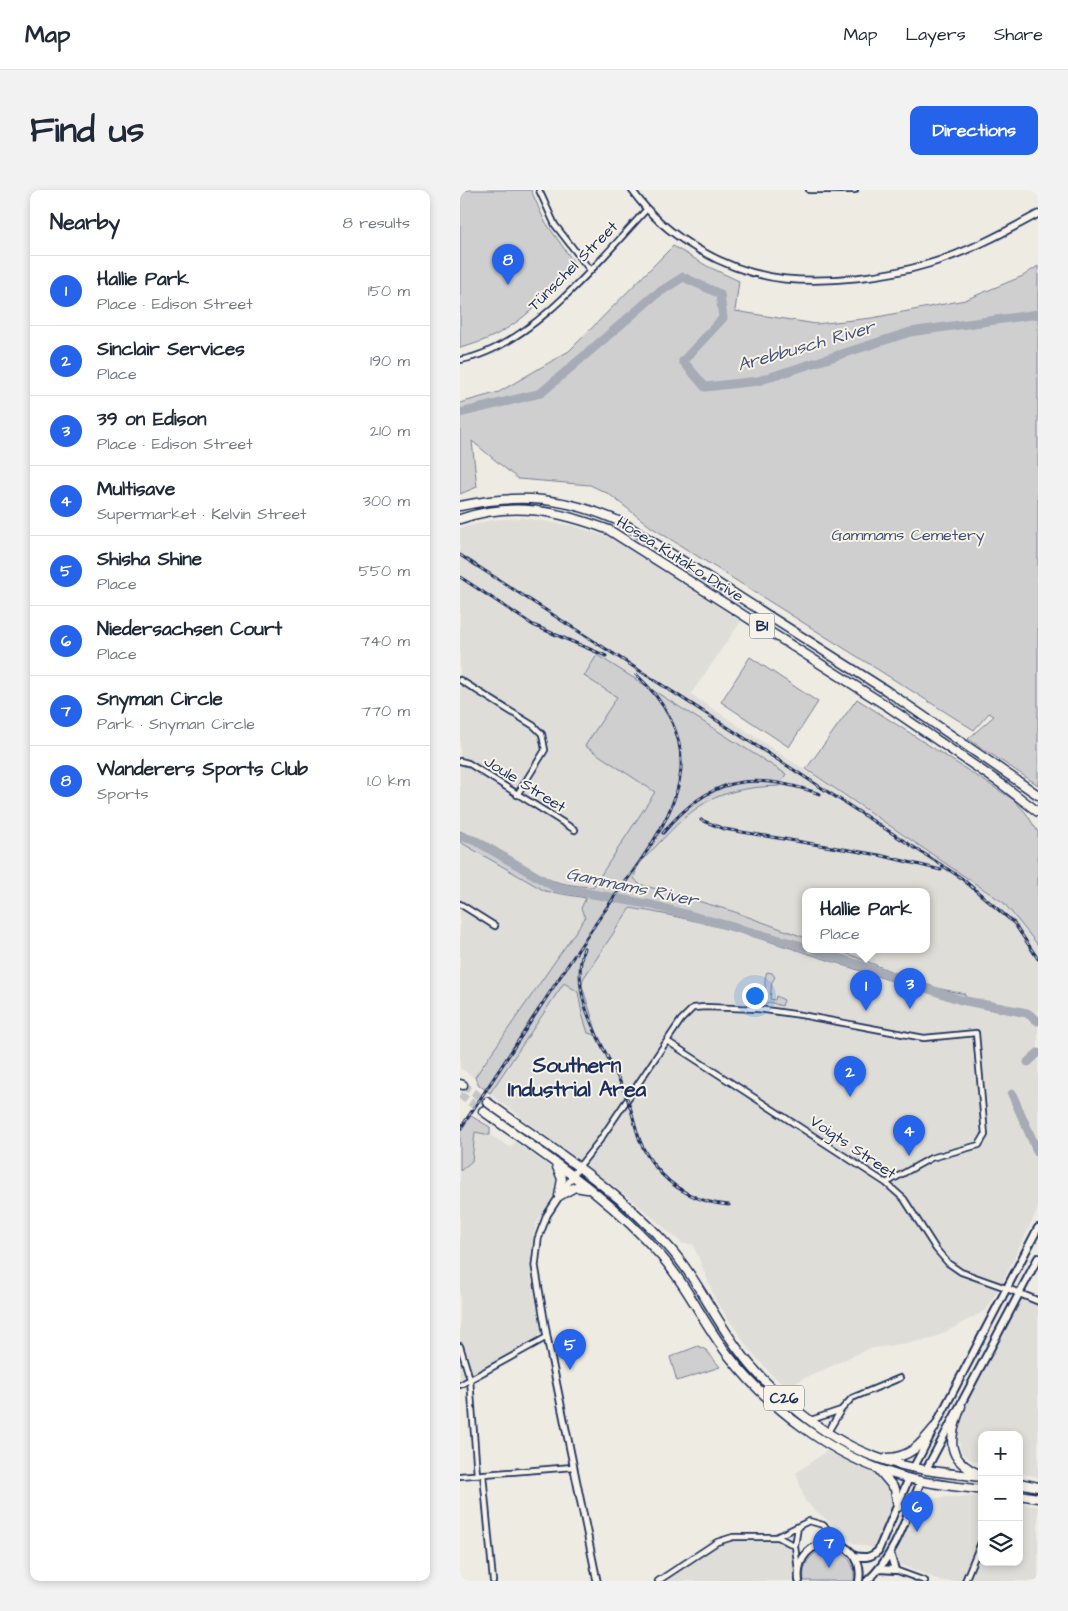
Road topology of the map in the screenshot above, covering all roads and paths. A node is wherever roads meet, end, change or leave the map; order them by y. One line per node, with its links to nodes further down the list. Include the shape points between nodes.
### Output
1 (538, 190): 7 (street, via 555,225)
2 (632, 190): 5 (street)
3 (809, 190): 4 (street)
4 (855, 190)
5 (646, 210): 6 (street, via 670,230 718,259 758,273 801,279 872,275 928,264); 7 (street, Tünschel Street)
6 (1038, 214)
7 (590, 270): 8 (street, Tünschel Street, via 542,317 518,334)
8 (460, 360)
9 (460, 506): 13 (main road, Hosea Kutako Drive / B1, via 498,499 538,499 580,506 623,523 887,691)
10 (460, 519): 15 (main road, Hosea Kutako Drive / B1, via 497,511 536,510 574,516 609,530 880,701)
11 (460, 680): 14 (street, via 542,734 545,750)
12 (460, 761): 14 (street, Joule Street)
13 (1038, 793)
14 (516, 795): 18 (street, Joule Street)
15 (1019, 796): 16 (main road, Hosea Kutako Drive / B1); 17 (main road)
16 (1038, 812)
17 (1038, 820)
18 (575, 830)
19 (460, 904): 20 (street)
20 (495, 926)
21 (667, 1041): 25 (street); 27 (street, Voigts Street); 27 (street, via 688,1011 705,1006 801,1015 924,1038 976,1033 984,1140 979,1145 931,1158)
22 (487, 1102): 25 (main road, C26)
23 (483, 1111): 24 (main road, C26)
24 (555, 1163): 26 (main road, C26); 29 (main road, via 562,1179)
25 (578, 1168): 26 (street); 42 (main road, C26, via 629,1206 668,1245 738,1350 784,1399)
26 (573, 1176): 28 (main road, C26); 29 (street)
27 (886, 1183): 32 (street, Voigts Street, via 904,1199 948,1263 961,1272)
28 (594, 1191): 29 (main road, via 575,1187); 48 (main road, C26, via 662,1256 714,1336 757,1388 822,1439)
29 (559, 1196): 35 (street, via 541,1228 536,1254 538,1291)
30 (1038, 1228): 32 (main road)
31 (1038, 1258): 33 (main road)
32 (1006, 1288): 33 (street); 43 (main road)
33 (1019, 1294): 34 (street); 40 (main road)
34 (1038, 1301)
35 (547, 1337): 38 (street); 46 (street)
36 (460, 1346): 38 (street)
37 (900, 1378): 41 (street, via 852,1398)
38 (470, 1379): 39 (street); 52 (street)
39 (460, 1385)
40 (960, 1406): 49 (main road); 51 (main road, via 951,1435 953,1450 960,1463)
41 (841, 1410): 42 (street); 44 (street)
42 (810, 1420): 44 (main road, C26)
43 (934, 1428): 45 (main road, via 905,1455); 47 (main road)
44 (828, 1432): 45 (main road, C26)
45 (878, 1458): 47 (main road, C26)
46 (573, 1467): 50 (street); 74 (street)
47 (914, 1467): 49 (main road, C26); 55 (main road)
48 (878, 1468): 55 (main road, C26); 62 (main road, via 895,1488)
49 (926, 1470): 54 (main road, C26); 56 (main road)
50 (483, 1474): 52 (street); 73 (street)
51 (978, 1474)
52 (476, 1475): 53 (street)
53 (460, 1476)
54 (978, 1476)
55 (909, 1478): 56 (main road, C26); 62 (main road)
56 (921, 1481): 59 (main road, C26); 68 (main road)
57 (1023, 1484): 58 (main road)
58 (1038, 1487)
59 (978, 1489)
60 (1023, 1496): 61 (main road)
61 (1038, 1498)
62 (898, 1507): 69 (main road, via 878,1551 865,1558)
63 (798, 1526): 64 (street); 65 (street); 66 (street, via 809,1521 818,1522)
64 (776, 1537): 65 (street); 75 (street, via 726,1539)
65 (795, 1546): 72 (street)
66 (848, 1549): 69 (main road); 72 (main road, via 830,1543 820,1544 804,1555)
67 (978, 1550): 80 (street)
68 (890, 1552): 70 (main road); 71 (main road)
69 (854, 1556): 77 (main road, via 860,1571)
70 (879, 1569): 71 (main road); 78 (main road)
71 (895, 1570): 79 (street)
72 (798, 1574): 76 (main road)
73 (493, 1581)
74 (597, 1581)
75 (658, 1581)
76 (799, 1581)
77 (858, 1581)
78 (867, 1581)
79 (925, 1581)
80 (965, 1581)

